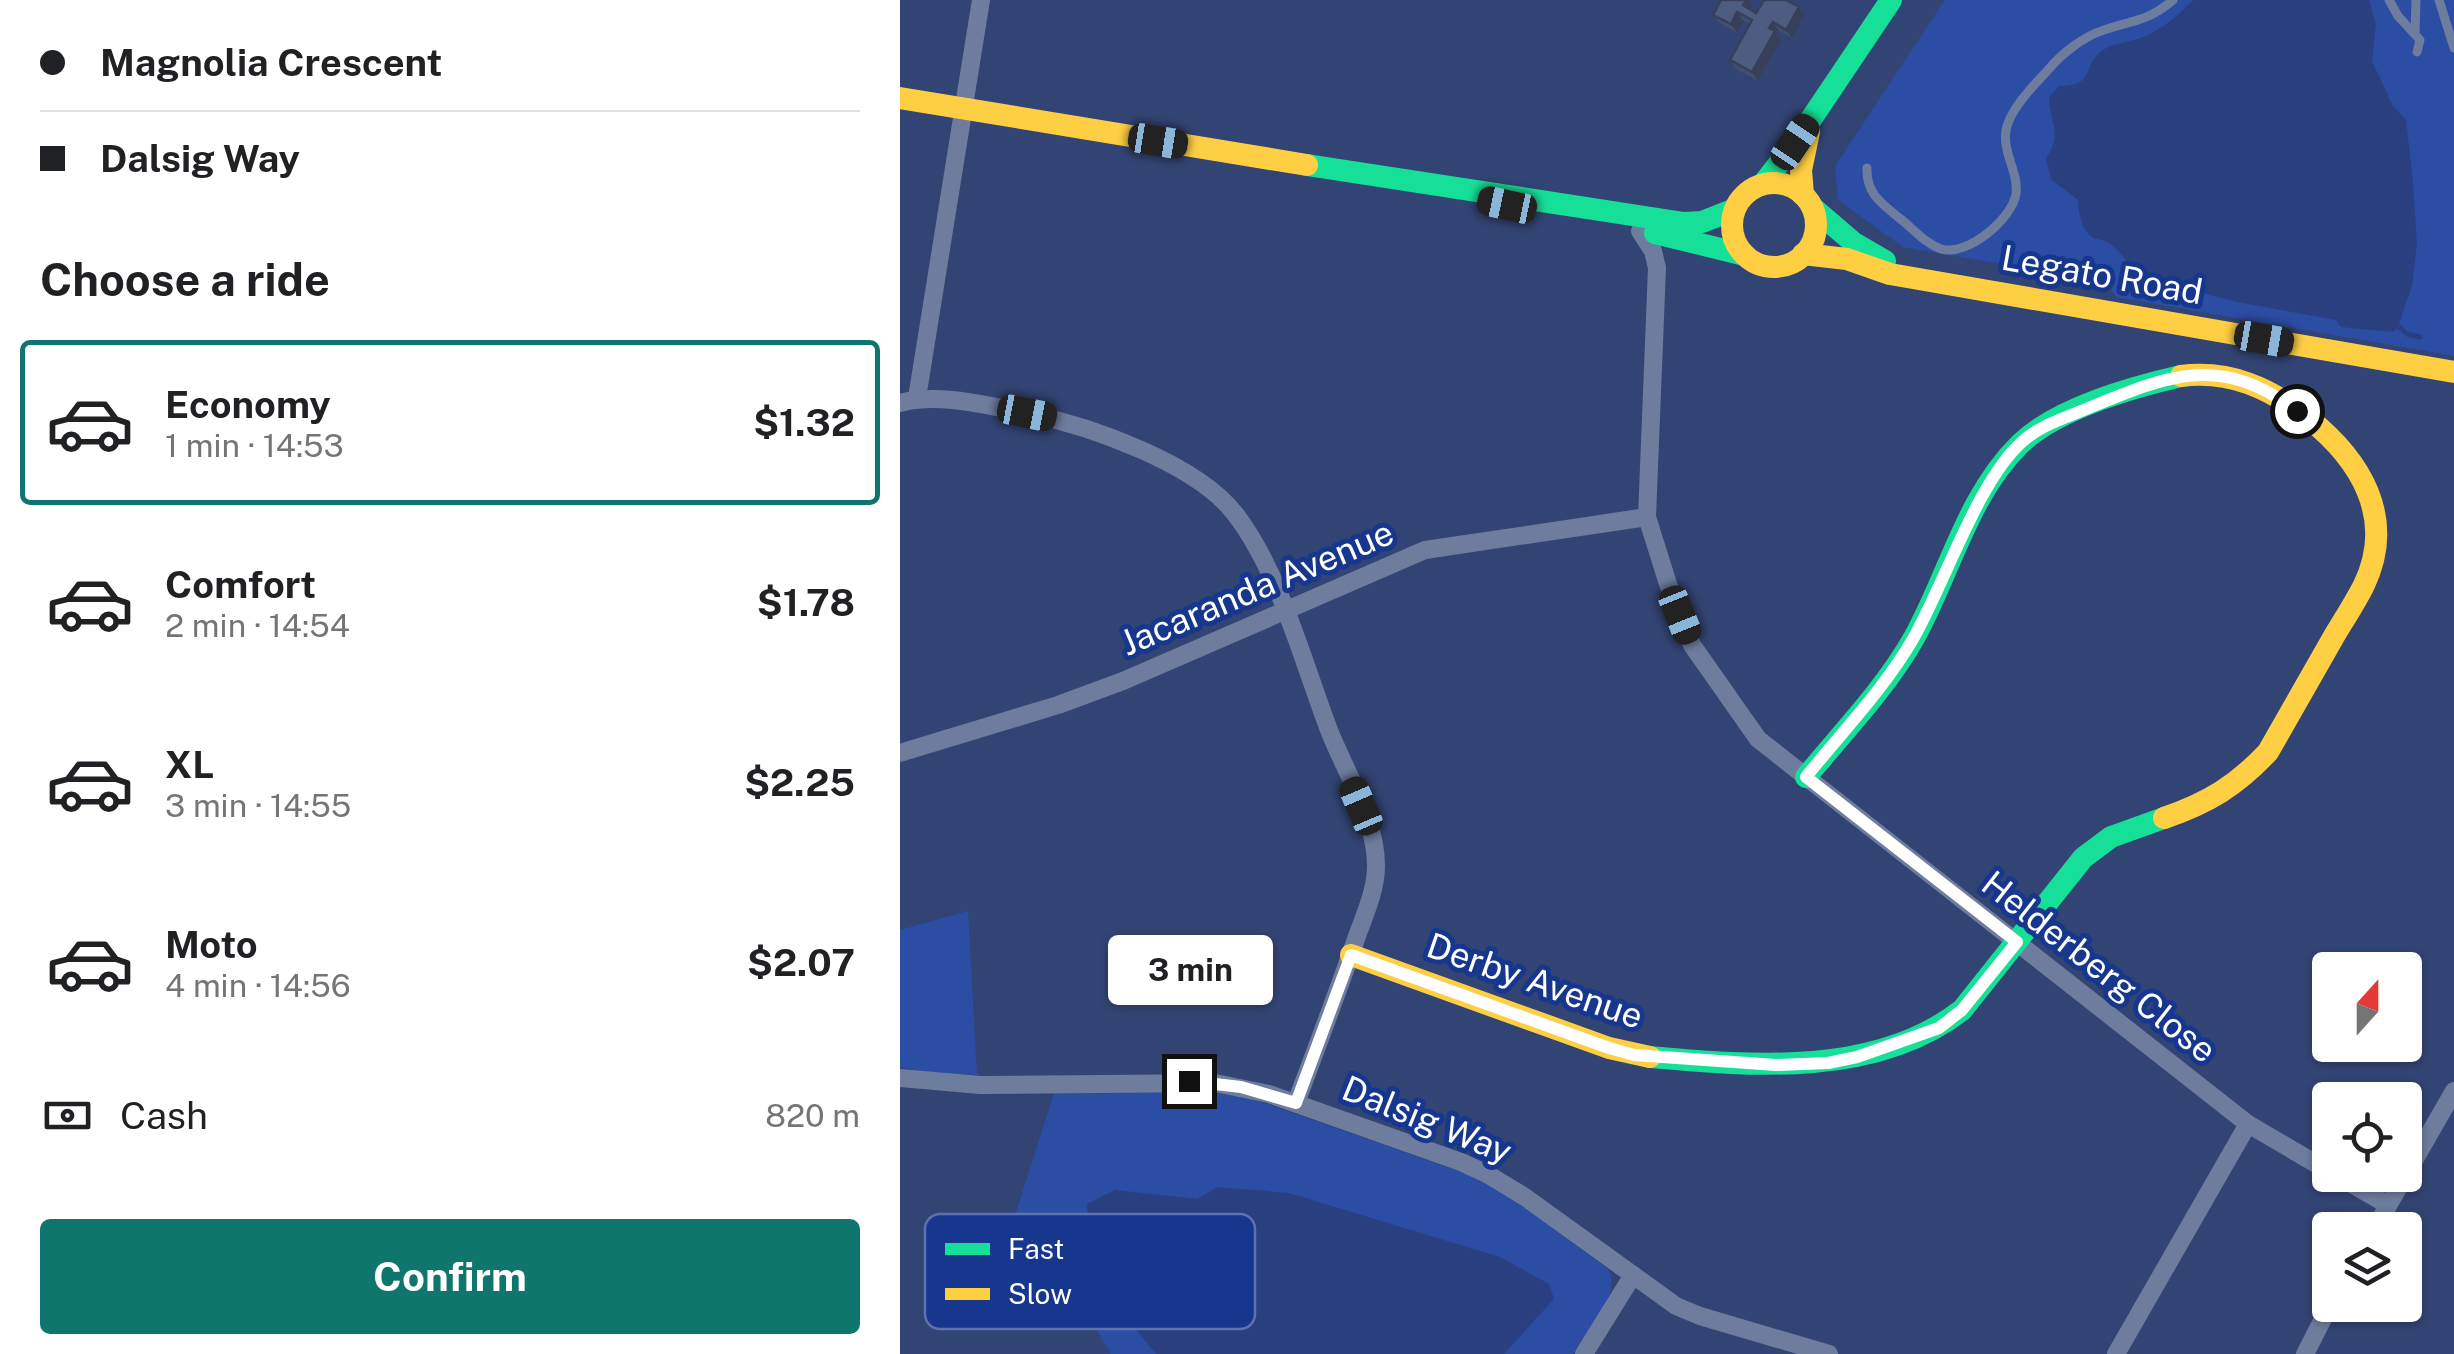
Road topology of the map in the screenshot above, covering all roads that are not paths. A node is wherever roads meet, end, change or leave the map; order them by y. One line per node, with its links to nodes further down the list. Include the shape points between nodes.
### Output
1 (981, 0): 11 (street)
2 (1891, 0): 12 (street)
3 (2173, 0): 13 (lane, via 2153,16 2098,32 2048,69 2008,123 2016,195 1976,241 1955,250 1928,243 1874,196)
4 (2389, 0): 7 (lane)
5 (2416, 0): 7 (lane)
6 (2439, 0): 8 (lane)
7 (2415, 34): 9 (lane, via 2421,42)
8 (2454, 48)
9 (2417, 52)
10 (900, 98): 11 (street)
11 (962, 108): 15 (street); 25 (street)
12 (1814, 114): 14 (street); 16 (street, via 1801,170)
13 (1867, 168)
14 (1762, 184): 16 (street, via 1791,187); 17 (street)
15 (1432, 186): 17 (street, via 1684,222); 18 (street)
16 (1807, 201): 20 (street, via 1815,232); 23 (street, Legato Road, via 1854,243)
17 (1735, 209): 21 (street, via 1733,234)
18 (1640, 231): 19 (street); 22 (street, Helderberg Close)
19 (1692, 240): 21 (street); 22 (street)
20 (1803, 254): 21 (street, via 1781,266); 23 (street, Legato Road)
21 (1745, 256)
22 (1657, 268): 26 (street, Helderberg Close)
23 (1916, 278): 24 (street, Legato Road)
24 (2454, 372)
25 (908, 400): 27 (street, via 1055,419 1174,467 1237,516)
26 (1647, 517): 27 (street, Jacaranda Avenue, via 1440,546); 29 (street, Helderberg Close, via 1692,645 1758,739)
27 (1285, 609): 28 (street, Jacaranda Avenue, via 1123,681); 31 (street, via 1375,844 1373,890)
28 (900, 753)
29 (1806, 777): 30 (street, Helderberg Close); 30 (street, Derby Avenue, via 1911,642 1986,492 2022,442 2041,428 2169,377 2198,374 2249,382 2318,428 2367,485 2376,536 2372,562 2268,752 2204,804 2098,844)
30 (2017, 942): 31 (street, Derby Avenue, via 1939,1028 1857,1057 1776,1065 1634,1055); 35 (street, Helderberg Close)
31 (1351, 955): 34 (street)
32 (900, 1078): 34 (street, Dalsig Way, via 980,1085 1189,1081)
33 (2454, 1091): 38 (street)
34 (1296, 1103): 40 (street, Dalsig Way, via 1487,1174)
35 (2248, 1124): 36 (street, Helderberg Close); 44 (street)
36 (2312, 1161)
37 (2367, 1192): 38 (street, Helderberg Close)
38 (2388, 1204): 39 (street)
39 (2384, 1212)
40 (1633, 1275): 42 (street); 43 (street, Dalsig Way, via 1686,1311)
41 (2321, 1322): 45 (street)
42 (1584, 1354)
43 (1829, 1354)
44 (2116, 1354)
45 (2305, 1354)

